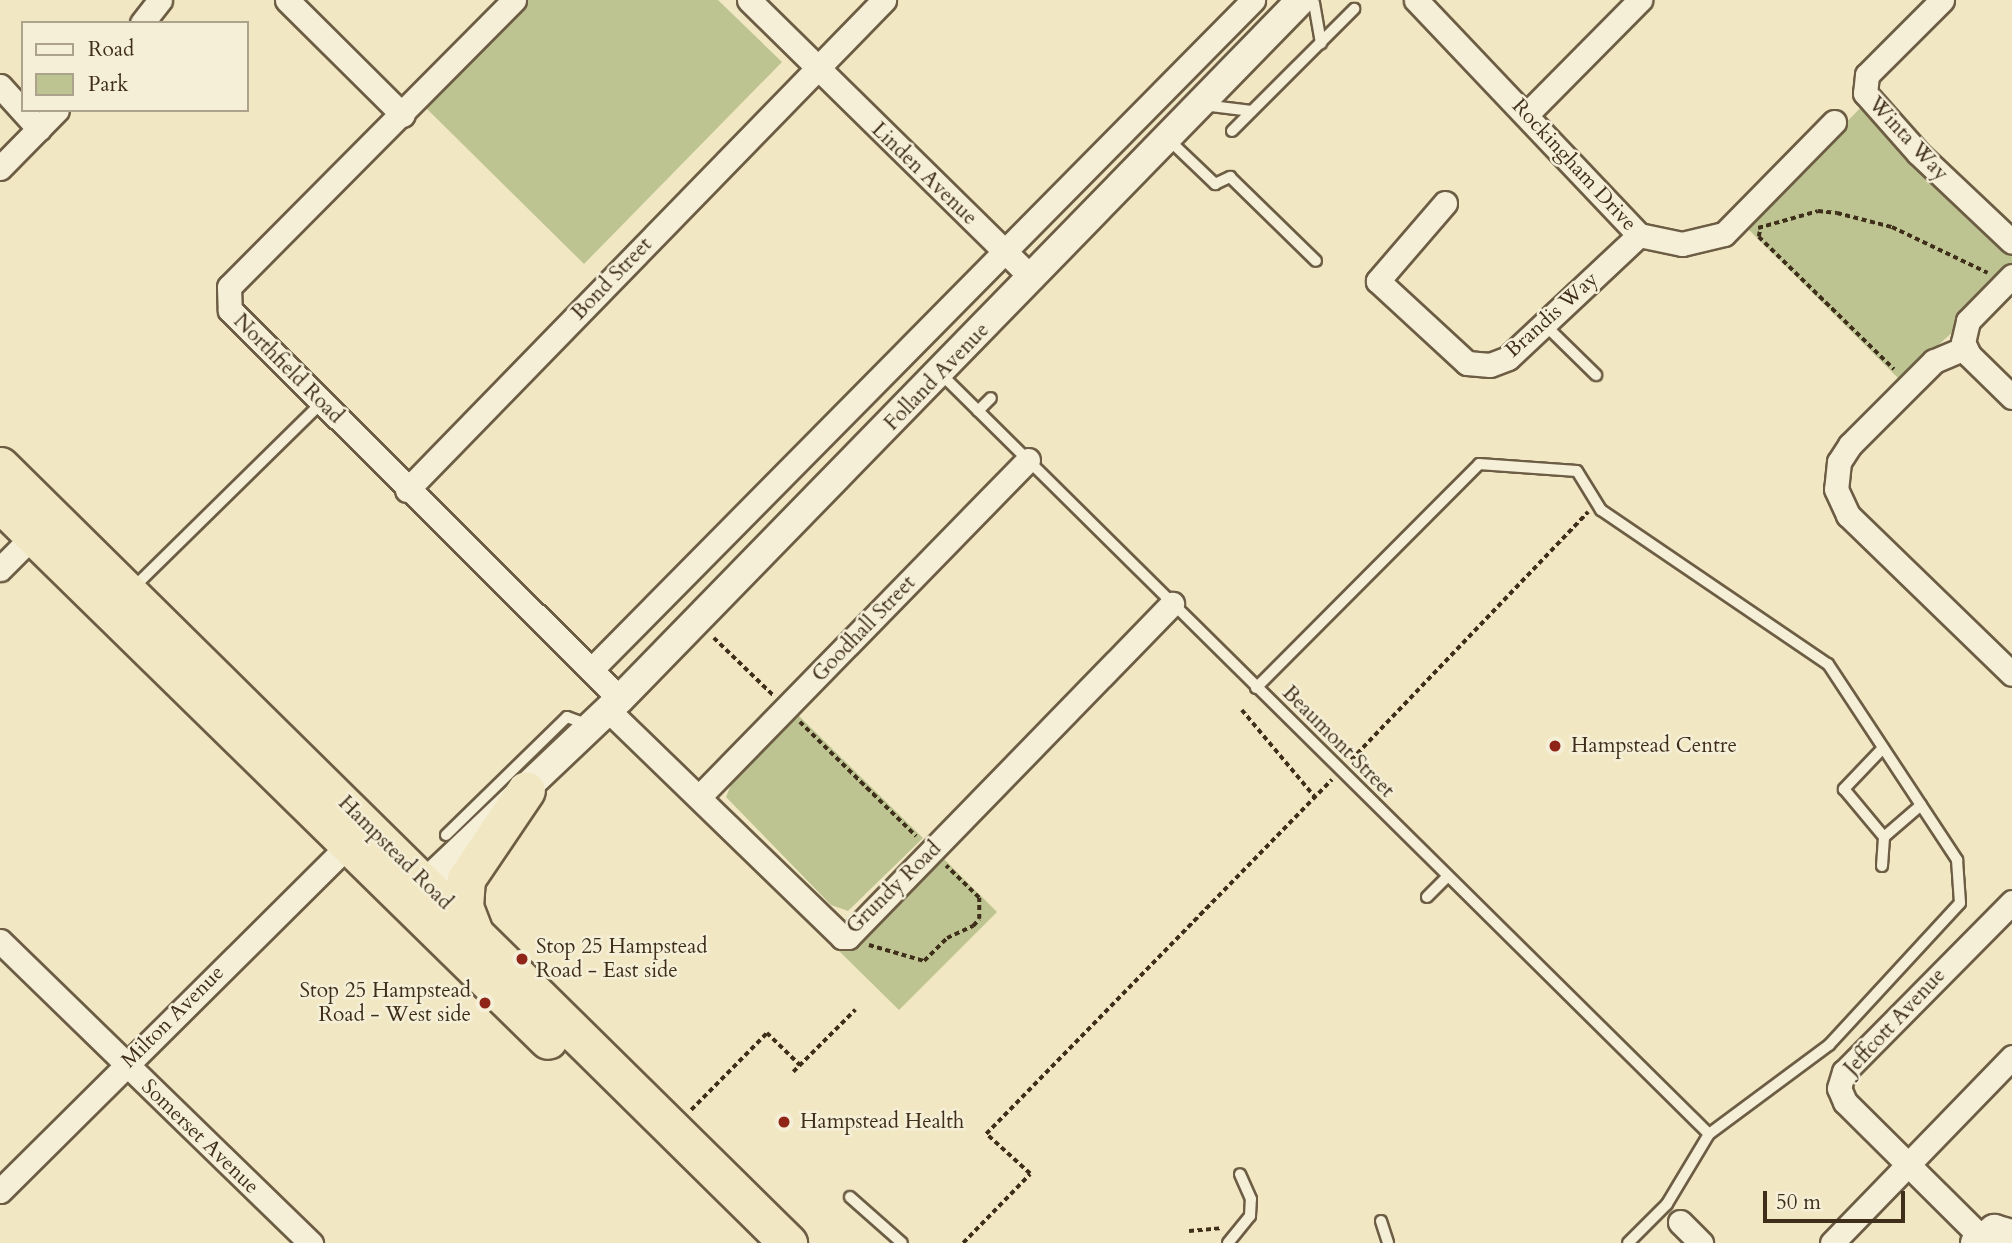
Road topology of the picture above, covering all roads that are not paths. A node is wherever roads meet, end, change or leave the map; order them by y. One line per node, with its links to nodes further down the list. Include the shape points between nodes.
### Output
1 (160, 0): 12 (street)
2 (287, 0): 22 (street)
3 (514, 0): 22 (street, Northfield Road)
4 (749, 0): 14 (street, Linden Avenue)
5 (884, 0): 14 (street)
6 (1253, 0): 31 (street, Folland Avenue)
7 (1640, 0): 21 (street)
8 (1942, 0): 30 (street, Winta Way, via 1867,75 1865,93 1918,153)
9 (1311, 1): 13 (lane); 16 (street, Folland Avenue)
10 (1415, 4): 21 (street, Rockingham Drive)
11 (1354, 9): 13 (lane)
12 (144, 21)
13 (1321, 43): 18 (lane)
14 (816, 69): 31 (street, Linden Avenue); 45 (street, Bond Street)
15 (0, 86): 17 (street)
16 (1203, 105): 18 (lane); 26 (street, Folland Avenue)
17 (21, 109)
18 (1252, 111): 25 (lane)
19 (24, 112): 24 (street)
20 (55, 112): 24 (street)
21 (1527, 114): 29 (street, Rockingham Drive)
22 (402, 115): 41 (street, Northfield Road, via 229,287 230,310)
23 (1834, 122): 29 (street, Rockingham Drive, via 1724,234 1682,244)
24 (39, 128): 27 (street)
25 (1232, 131)
26 (1168, 140): 32 (lane, via 1215,184 1230,177); 34 (street, Folland Avenue)
27 (0, 168)
28 (1445, 203): 35 (street, Brandis Way, via 1378,281 1467,363 1490,365 1508,358)
29 (1639, 235): 35 (street, Brandis Way)
30 (2012, 242)
31 (1002, 250): 34 (street, Linden Avenue); 51 (street, Folland Avenue)
32 (1316, 261)
33 (2005, 270): 36 (street, via 1968,321)
34 (1032, 278): 37 (street, Folland Avenue)
35 (1545, 324): 38 (lane)
36 (1965, 348): 39 (street); 52 (street, via 1934,361 1850,445 1839,462 1836,489 1848,515)
37 (942, 374): 42 (lane, Beaumont Street); 54 (street, Folland Avenue)
38 (1596, 375)
39 (2012, 397)
40 (991, 398): 42 (lane)
41 (321, 403): 45 (street, Northfield Road); 49 (lane)
42 (978, 411): 43 (lane, Beaumont Street)
43 (1028, 460): 50 (lane, Beaumont Street); 57 (street, Goodhall Street)
44 (0, 466): 47 (highway, Hampstead Road)
45 (407, 490): 51 (street, Northfield Road)
46 (0, 503): 47 (highway, Hampstead Road)
47 (43, 526): 48 (street); 49 (highway, Hampstead Road); 61 (highway, Hampstead Road)
48 (0, 569)
49 (129, 592): 64 (highway, Hampstead Road)
50 (1172, 604): 53 (lane, Beaumont Street); 57 (street, Grundy Road, via 848,937 842,937)
51 (591, 670): 54 (street, Northfield Road)
52 (2012, 674)
53 (1256, 688): 55 (lane, via 1479,464 1577,471 1597,503 1828,664); 63 (lane, Beaumont Street)
54 (607, 712): 56 (street, Folland Avenue); 57 (street, Grundy Road)
55 (1883, 748): 58 (lane); 60 (lane, via 1844,789)
56 (512, 793): 59 (lane, Folland Avenue); 64 (street, Folland Avenue); 67 (highway, via 466,880 464,907)
57 (699, 797)
58 (1921, 805): 60 (lane); 71 (lane, via 1957,860 1961,903 1829,1045)
59 (446, 835)
60 (1884, 837): 62 (lane)
61 (348, 845): 64 (highway, Hampstead Road); 70 (street, Milton Avenue)
62 (1882, 866)
63 (1447, 877): 65 (lane); 71 (lane, Beaumont Street)
64 (416, 893): 67 (highway, Hampstead Road); 81 (highway, Hampstead Road)
65 (1427, 897)
66 (2012, 902): 72 (street, Jeffcott Avenue, via 1844,1072 1839,1088 1844,1102)
67 (473, 930): 82 (highway, Hampstead Road)
68 (0, 941): 70 (street, Somerset Avenue)
69 (2012, 1057): 72 (street)
70 (125, 1064): 74 (street, Milton Avenue); 80 (street, Somerset Avenue)
71 (1709, 1134): 86 (lane, via 1667,1204)
72 (1908, 1164): 79 (street, Jeffcott Avenue); 88 (street)
73 (1240, 1174): 84 (lane, via 1252,1206 1244,1227)
74 (0, 1191)
75 (850, 1197): 83 (lane)
76 (1381, 1221): 85 (lane)
77 (1680, 1222): 87 (street)
78 (2012, 1234): 79 (street, via 1994,1229)
79 (1978, 1240)
80 (311, 1243)
81 (752, 1243)
82 (788, 1243)
83 (902, 1243)
84 (1228, 1243)
85 (1388, 1243)
86 (1628, 1243)
87 (1701, 1243)
88 (1832, 1243)

